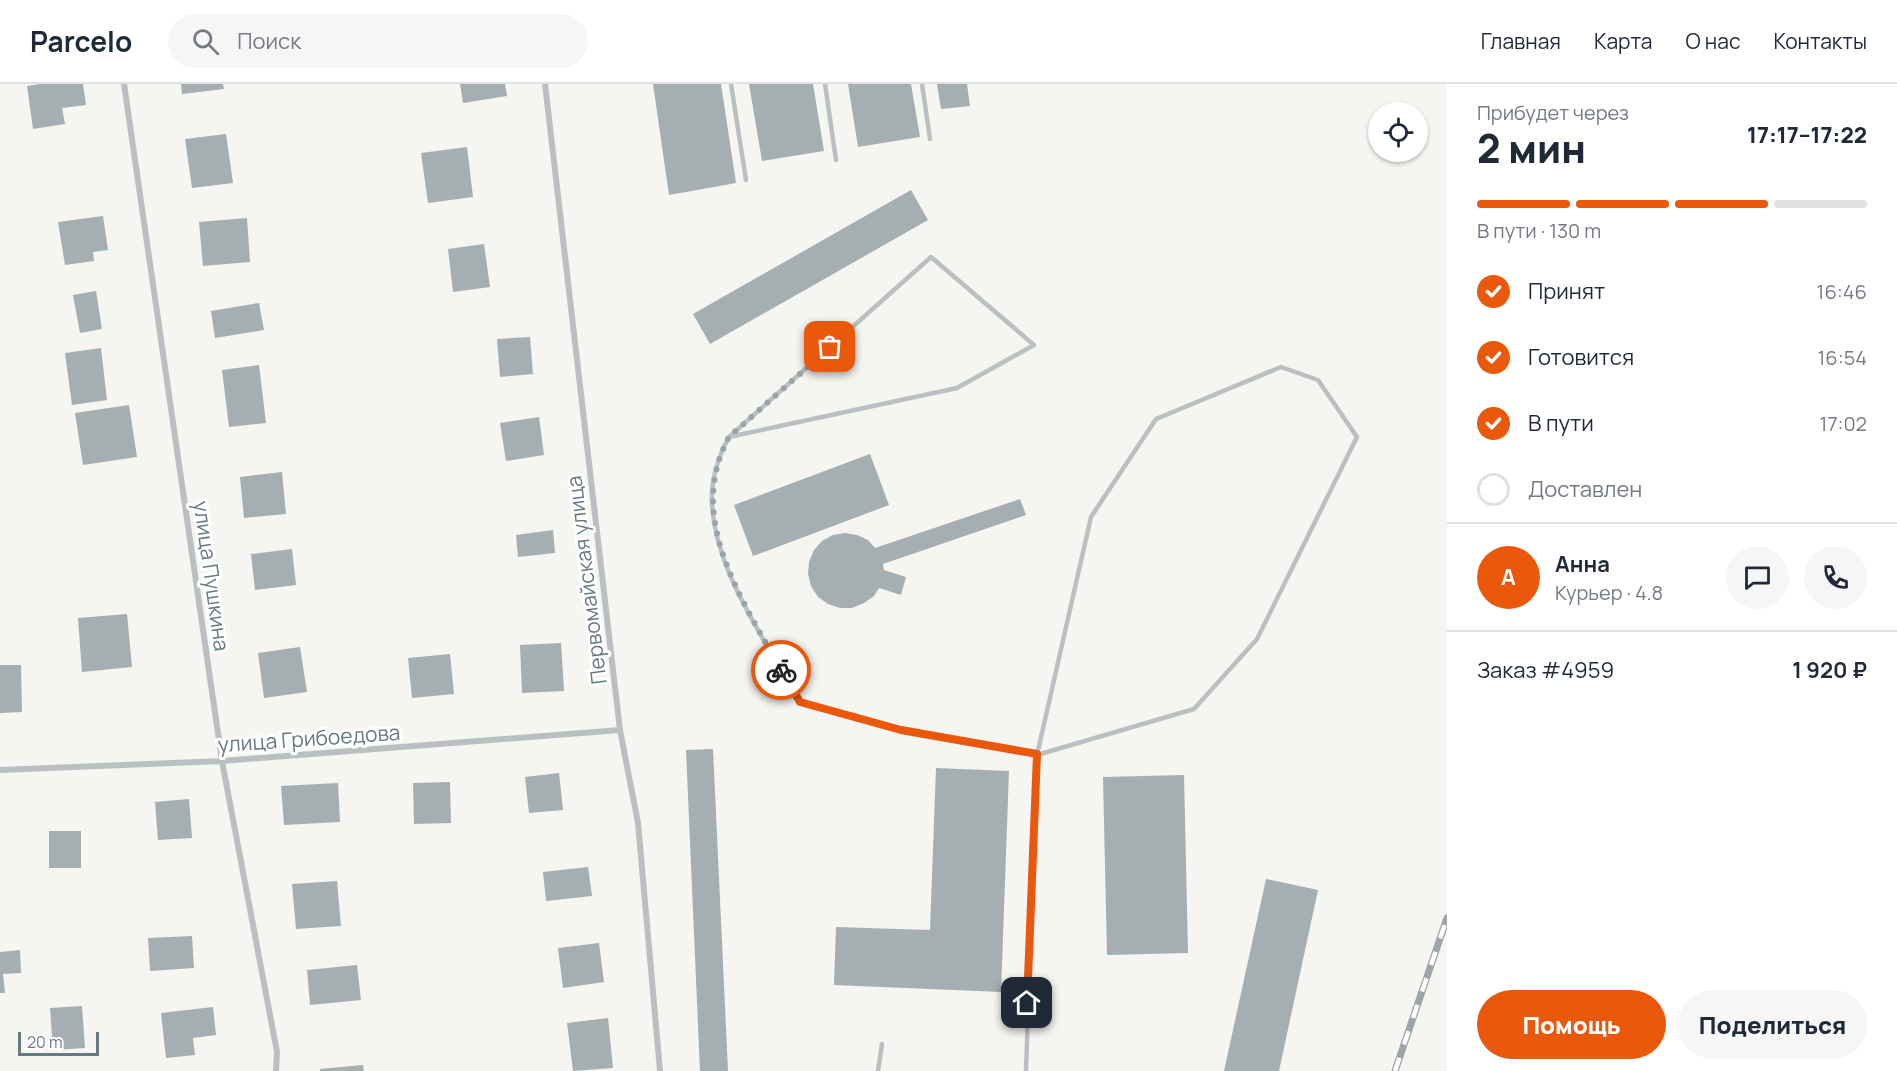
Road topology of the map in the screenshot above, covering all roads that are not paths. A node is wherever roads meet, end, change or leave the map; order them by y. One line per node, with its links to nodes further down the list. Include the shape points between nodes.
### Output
1 (124, 84): 12 (street, улица Пушкина)
2 (545, 84): 10 (street, Первомайская улица)
3 (731, 84): 8 (lane)
4 (825, 84): 7 (lane)
5 (922, 84): 6 (lane)
6 (930, 139)
7 (836, 160)
8 (746, 180)
9 (729, 437): 9 (lane, via 931,257 1034,345 957,388); 11 (lane, via 713,481 717,535 746,607 800,702 901,730)
10 (620, 730): 12 (street, улица Грибоедова); 16 (street, Первомайская улица, via 638,823)
11 (1037, 754): 11 (lane, via 1091,517 1156,418 1281,367 1318,380 1357,437 1257,639 1194,709); 18 (lane)
12 (222, 761): 13 (street, улица Грибоедова); 15 (street, улица Пушкина, via 277,1052)
13 (0, 770)
14 (882, 1044): 17 (lane)
15 (276, 1071)
16 (660, 1071)
17 (878, 1071)
18 (1026, 1071)

